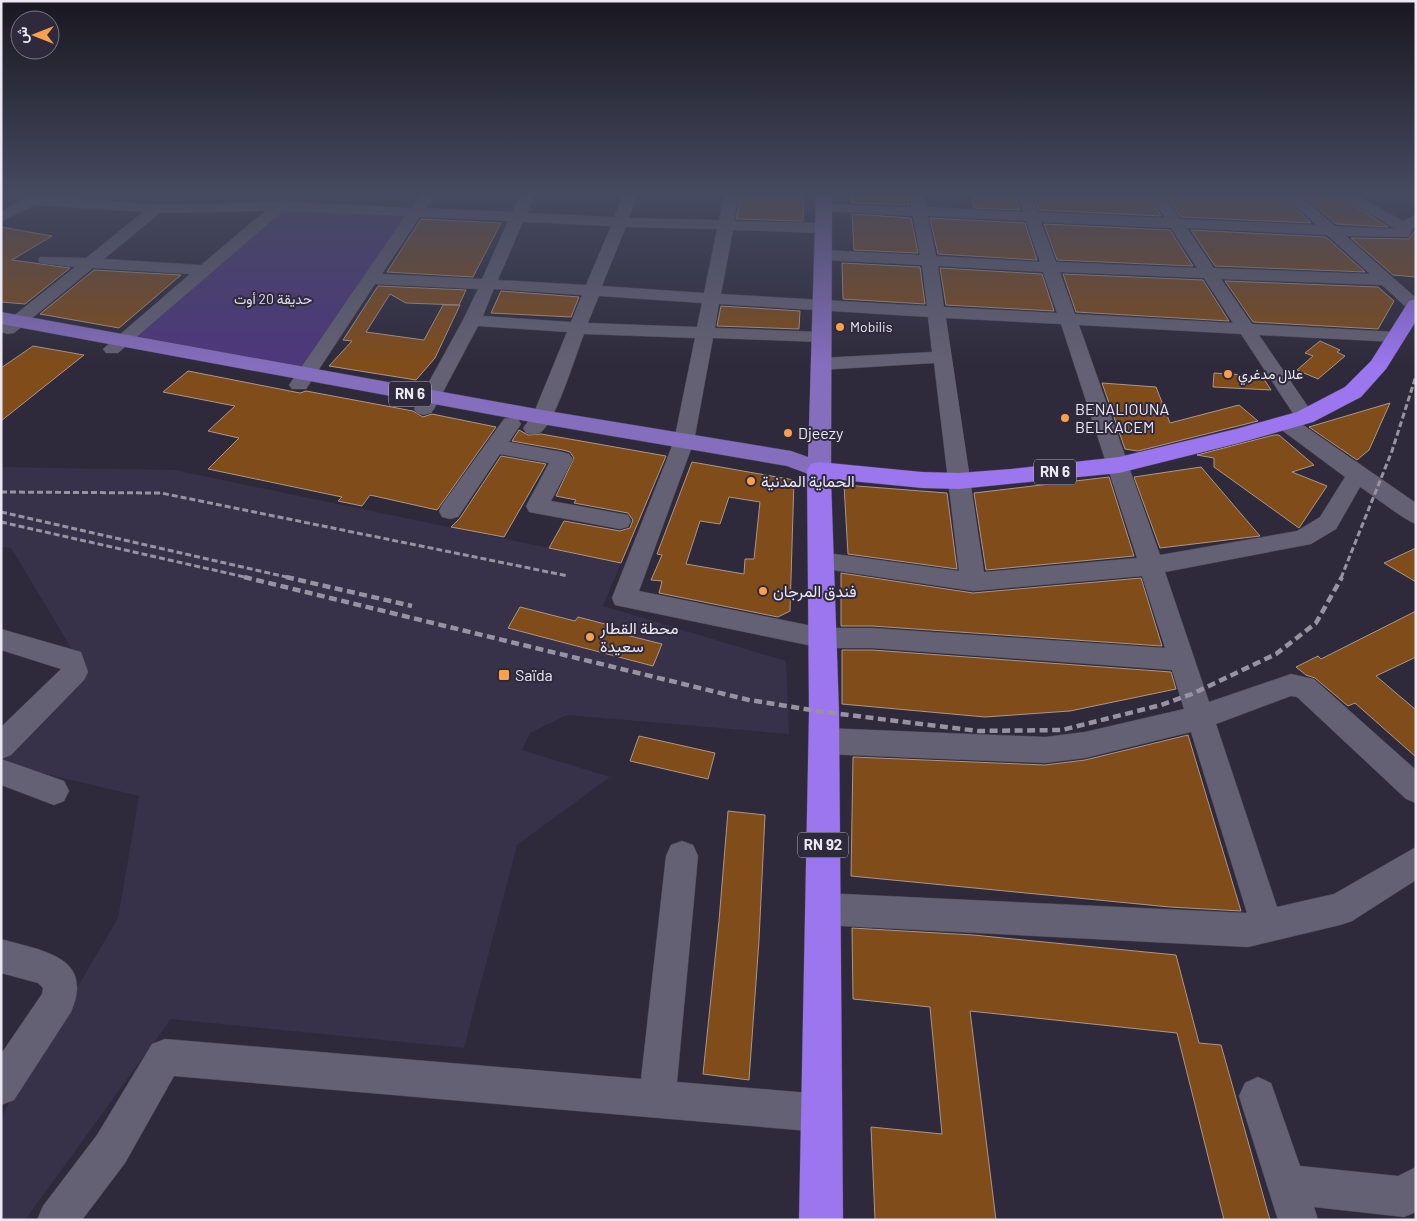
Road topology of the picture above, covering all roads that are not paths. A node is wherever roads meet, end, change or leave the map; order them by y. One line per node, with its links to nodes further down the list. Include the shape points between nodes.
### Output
1 (104, 251): 15 (street)
2 (227, 251): 17 (street)
3 (390, 251): 19 (street)
4 (502, 251): 21 (street)
5 (609, 251): 22 (street)
6 (721, 251): 23 (street)
7 (822, 251): 12 (main road, RN 92)
8 (927, 251): 14 (street)
9 (1044, 251): 16 (street)
10 (1194, 251): 18 (street)
11 (1353, 251): 20 (street)
12 (822, 255): 14 (street); 24 (main road, RN 92)
13 (46, 260): 15 (street)
14 (929, 260): 16 (street); 26 (street)
15 (90, 262): 17 (street); 29 (street)
16 (1049, 267): 18 (street); 27 (street)
17 (205, 270): 35 (street)
18 (1209, 274): 20 (street); 31 (street)
19 (372, 279): 21 (street); 38 (street)
20 (1385, 280): 25 (street)
21 (488, 284): 22 (street); 28 (street)
22 (592, 293): 23 (street); 30 (street)
23 (711, 299): 24 (street); 32 (street)
24 (821, 306): 26 (street); 33 (main road, RN 92)
25 (1416, 306): 34 (highway, RN 6)
26 (936, 312): 27 (street); 36 (street)
27 (1068, 318): 31 (street); 45 (street)
28 (472, 320): 30 (street); 39 (street)
29 (7, 324): 35 (main road, RN 6)
30 (578, 328): 32 (street); 41 (street)
31 (1246, 329): 34 (street); 40 (street)
32 (704, 333): 33 (street); 44 (street)
33 (821, 337): 37 (main road, RN 92)
34 (1396, 337): 40 (highway, RN 6, via 1379,365 1353,392)
35 (117, 345): 38 (main road, RN 6)
36 (943, 357): 37 (street); 48 (street)
37 (820, 364): 46 (main road, RN 92)
38 (303, 380): 39 (main road, RN 6)
39 (428, 403): 41 (main road, RN 6); 42 (main road, RN 6)
40 (1296, 420): 45 (highway, RN 6); 47 (street)
41 (537, 423): 42 (main road, RN 6); 44 (main road, RN 6)
42 (511, 424): 43 (street)
43 (495, 446): 49 (street); 51 (street, via 562,459 537,506)
44 (682, 448): 46 (main road, RN 6, via 798,474); 55 (street, via 624,598)
45 (1119, 465): 48 (highway, RN 6); 53 (street)
46 (818, 470): 48 (highway, RN 6); 52 (highway, RN 92)
47 (1357, 475): 50 (street); 53 (street, via 1328,523 1303,538)
48 (959, 481): 54 (street)
49 (450, 511)
50 (1416, 516)
51 (620, 521)
52 (820, 561): 54 (street); 55 (highway, RN 92)
53 (1150, 566): 54 (street); 57 (street)
54 (973, 582)
55 (822, 638): 57 (street, via 872,638); 59 (highway, RN 92)
56 (1, 639): 60 (street, via 72,660 75,672)
57 (1183, 660): 58 (street)
58 (1201, 717): 59 (street, via 1085,745 1045,750); 62 (street, via 1298,685); 67 (street)
59 (824, 741): 66 (highway, RN 92)
60 (1, 746)
61 (1, 772): 63 (street)
62 (1416, 789)
63 (54, 791)
64 (682, 856): 71 (street)
65 (1416, 862): 67 (street, via 1340,909)
66 (822, 909): 67 (street, via 1248,930); 72 (highway, RN 92)
67 (1267, 926)
68 (1, 956): 69 (street, via 46,969 60,981 59,1000)
69 (1, 1087)
70 (1258, 1096): 73 (street)
71 (657, 1099): 72 (street); 75 (street, via 165,1057 111,1149)
72 (821, 1113): 76 (highway, RN 92)
73 (1286, 1184): 74 (street, via 1404,1197); 77 (street)
74 (1416, 1187)
75 (57, 1220)
76 (821, 1220)
77 (1298, 1220)

